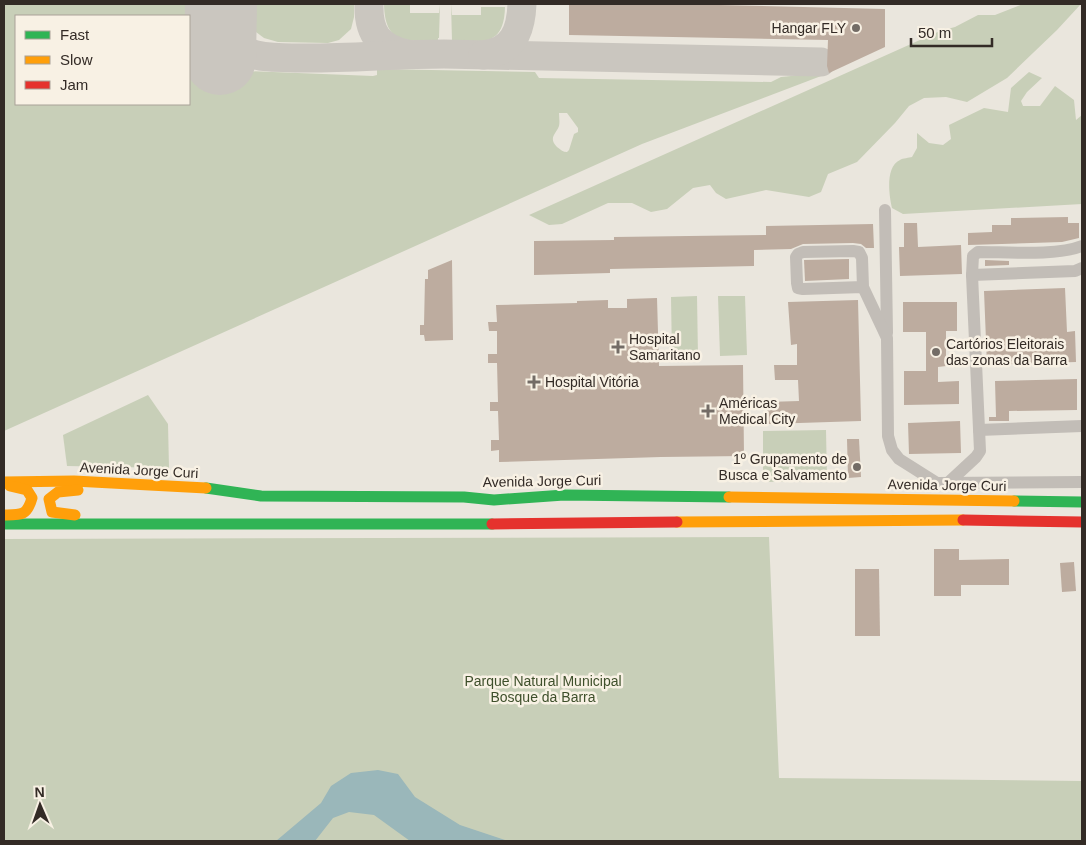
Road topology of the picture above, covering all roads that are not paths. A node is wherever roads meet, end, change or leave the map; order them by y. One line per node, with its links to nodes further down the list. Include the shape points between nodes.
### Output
1 (885, 210): 6 (street)
2 (1082, 246): 4 (street, via 1058,252 978,252 972,262)
3 (1082, 268): 4 (street)
4 (972, 275): 8 (street)
5 (863, 287): 5 (street, via 798,288 796,256 803,252 859,252); 6 (street)
6 (887, 338): 11 (street, via 888,436 892,450 899,459)
7 (1082, 426): 8 (street)
8 (979, 430): 11 (street, via 980,450 976,457)
9 (4, 482): 12 (street, Avenida Jorge Curi, via 74,481)
10 (1076, 482): 11 (street); 15 (street)
11 (943, 483): 14 (street)
12 (141, 485): 16 (street, Avenida Jorge Curi, via 195,486 260,496 485,498); 21 (street, via 58,492 49,499 50,506 52,512)
13 (4, 486): 17 (street, via 28,490 32,498 29,510 22,515)
14 (937, 499): 15 (street, Avenida Jorge Curi); 16 (street, Avenida Jorge Curi, via 564,495); 18 (street)
15 (1076, 502): 19 (street)
16 (496, 512): 18 (street, Avenida Jorge Curi); 21 (street, Avenida Jorge Curi)
17 (4, 515)
18 (936, 520): 19 (street, Avenida Jorge Curi)
19 (1076, 522)
20 (4, 524): 21 (street, Avenida Jorge Curi)
21 (149, 524)

